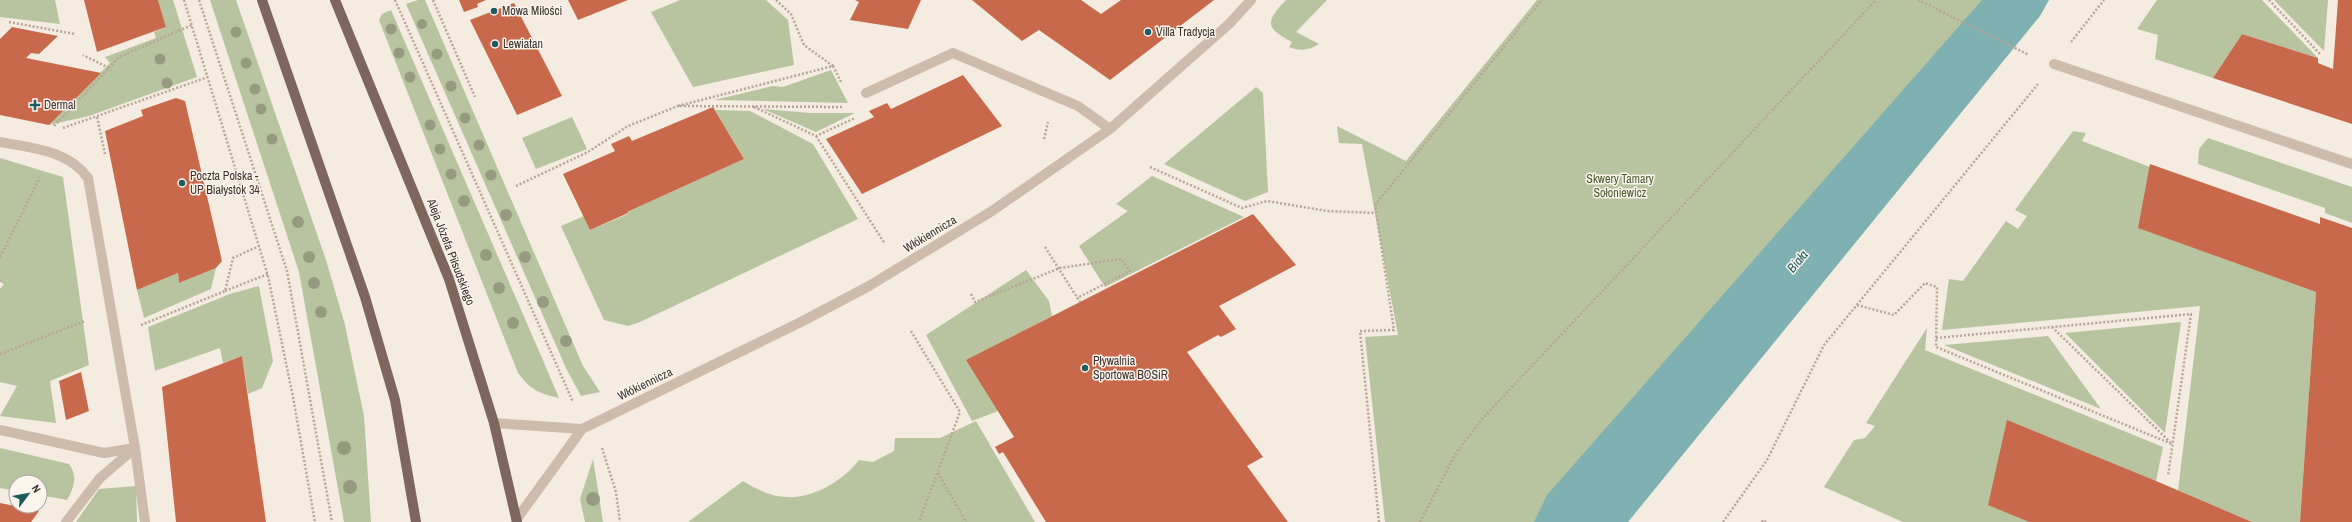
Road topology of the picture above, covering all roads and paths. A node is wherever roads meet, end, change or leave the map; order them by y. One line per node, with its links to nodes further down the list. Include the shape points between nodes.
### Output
1 (184, 0): 15 (path)
2 (199, 0): 68 (path, via 287,271)
3 (262, 0): 69 (main road, via 365,297 395,400)
4 (335, 0): 57 (main road, Aleja Józefa Piłsudskiego, via 449,279)
5 (395, 0): 58 (path)
6 (433, 0): 24 (path)
7 (776, 0): 25 (path, via 791,14 804,45 833,66)
8 (1251, 0): 30 (street, Włókiennicza, via 1229,24)
9 (1542, 0): 37 (path, via 1375,205)
10 (1876, 0): 74 (path, via 1497,401 1456,454)
11 (1918, 0): 17 (path)
12 (2104, 0): 20 (path)
13 (2269, 0): 19 (path)
14 (9, 22): 16 (path)
15 (192, 25): 21 (path, via 119,57); 22 (path)
16 (75, 34)
17 (2020, 51)
18 (83, 55): 21 (path)
19 (2321, 55)
20 (2054, 64): 33 (street); 50 (path)
21 (109, 68): 28 (path)
22 (208, 77): 29 (path); 39 (path)
23 (866, 94): 27 (path); 30 (street, via 953,53 1078,106)
24 (475, 98)
25 (678, 106): 26 (path); 36 (path, via 628,126 588,152)
26 (752, 106): 27 (path); 31 (path)
27 (854, 107): 31 (path, via 862,114)
28 (52, 128)
29 (60, 129)
30 (1110, 129): 58 (street, Włókiennicza, via 992,211 869,286 780,333)
31 (816, 136): 38 (path)
32 (0, 142): 51 (street, via 52,153 84,168)
33 (2352, 164)
34 (1150, 167): 37 (path, via 1242,208 1267,201 1327,211)
35 (40, 177): 41 (path)
36 (516, 186)
37 (1375, 213): 73 (path, via 1394,330 1360,331)
38 (886, 244)
39 (259, 246): 43 (path); 46 (path, via 233,258)
40 (1045, 248): 42 (path)
41 (0, 257)
42 (1060, 268): 47 (path, via 975,302); 48 (path); 48 (path, via 1121,259 1130,271)
43 (268, 274): 46 (path); 67 (path, via 293,397)
44 (0, 279): 45 (path)
45 (0, 282)
46 (225, 291): 54 (path)
47 (971, 294)
48 (1077, 298): 49 (path)
49 (1080, 302)
50 (1857, 305): 55 (path, via 1894,315 1925,283 1937,287); 75 (path, via 1824,345 1767,460)
51 (112, 310): 54 (street); 56 (path)
52 (2052, 327): 55 (path); 60 (path); 60 (path, via 2191,314)
53 (911, 331): 62 (path, via 960,412)
54 (117, 335): 61 (street)
55 (1936, 338): 60 (path, via 1936,347)
56 (0, 354)
57 (494, 423): 58 (street, Włókiennicza); 64 (main road, Aleja Józefa Piłsudskiego)
58 (585, 427): 64 (street, Włókiennicza); 70 (path, via 606,454 616,492)
59 (0, 430): 61 (street, via 104,452)
60 (2172, 444): 63 (path)
61 (136, 448): 65 (street, via 100,478); 66 (street)
62 (938, 473): 71 (path); 72 (path)
63 (2168, 476)
64 (517, 521)
65 (66, 522)
66 (145, 522)
67 (314, 522)
68 (332, 522)
69 (416, 522)
70 (620, 522)
71 (920, 522)
72 (966, 522)
73 (1379, 522)
74 (1420, 522)
75 (1723, 522)
76 (1762, 522): 77 (path)
77 (1766, 522)

